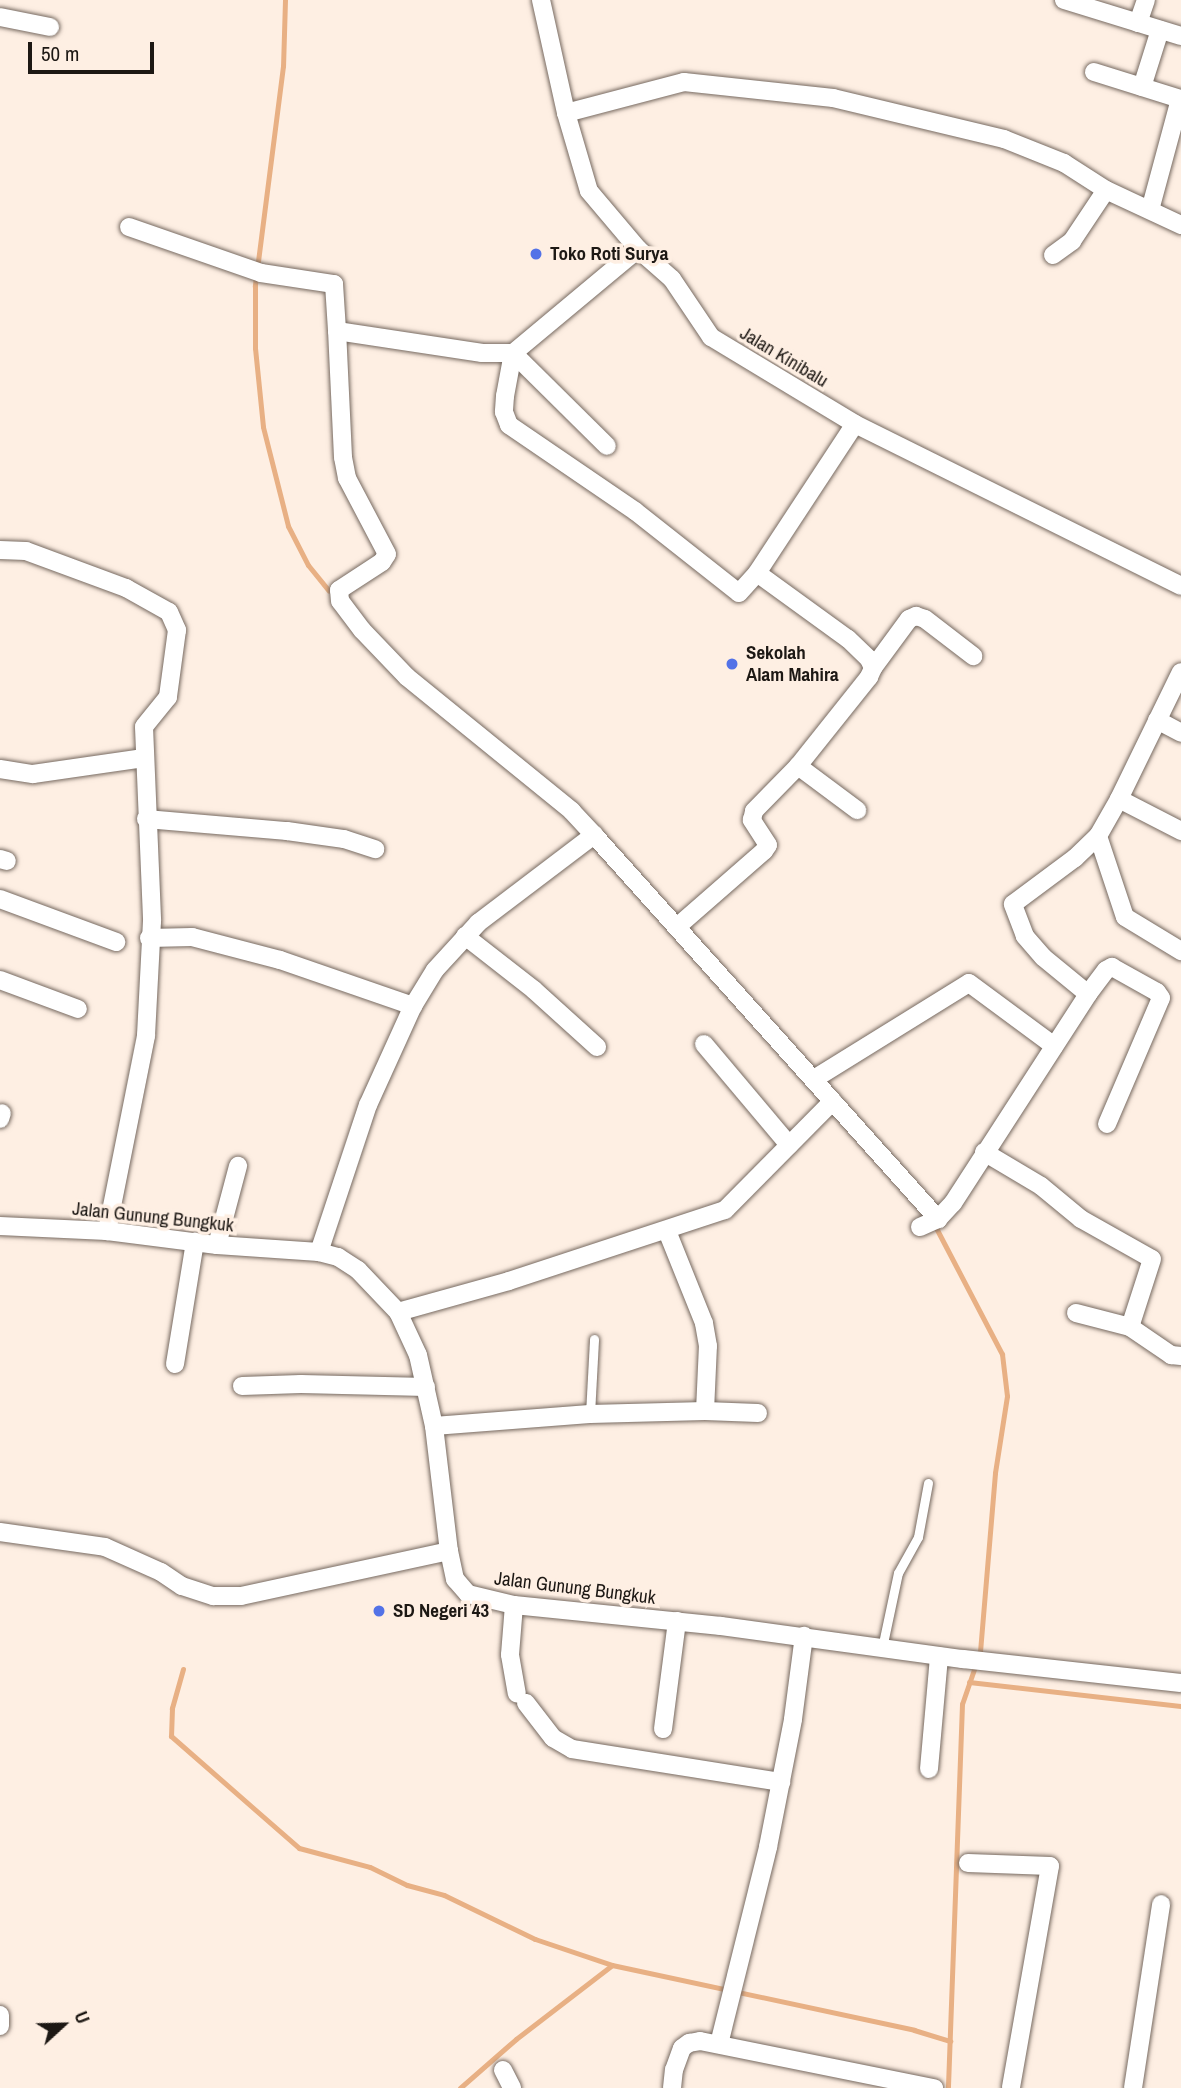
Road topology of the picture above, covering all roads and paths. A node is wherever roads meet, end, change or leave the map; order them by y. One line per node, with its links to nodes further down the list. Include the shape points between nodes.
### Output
1 (541, 0): 12 (street, Jalan Kinibalu)
2 (1064, 0): 5 (street)
3 (1146, 0): 5 (street)
4 (0, 17): 6 (street)
5 (1139, 23): 7 (street)
6 (50, 27)
7 (1160, 30): 8 (street); 10 (street)
8 (1181, 36)
9 (1094, 72): 10 (street)
10 (1142, 87): 11 (street)
11 (1180, 99): 14 (street)
12 (566, 113): 13 (street, via 684,82 833,98 1003,139 1064,163); 17 (street, Jalan Kinibalu, via 589,191)
13 (1106, 190): 14 (street); 18 (street, via 1072,241)
14 (1150, 210): 15 (street)
15 (1181, 225)
16 (129, 227): 19 (street, via 261,274 334,284)
17 (638, 249): 20 (street); 21 (street, Jalan Kinibalu, via 672,279 712,337)
18 (1053, 254)
19 (337, 331): 20 (street, via 482,353); 39 (street, via 347,478 387,554 339,590 340,601 399,670 572,811)
20 (513, 353): 22 (street); 24 (street, via 504,412 509,425 635,511 734,592 741,592)
21 (855, 424): 24 (street); 25 (street, Jalan Kinibalu)
22 (607, 446)
23 (0, 550): 31 (street, via 46,557 126,588 169,612 177,630 168,697 144,727)
24 (757, 573): 27 (street, via 848,639)
25 (1181, 586)
26 (973, 656): 27 (street, via 916,616)
27 (873, 668): 32 (street)
28 (1181, 672): 29 (street)
29 (1157, 720): 30 (street); 34 (street)
30 (1181, 733)
31 (144, 758): 33 (street, via 33,774); 36 (street)
32 (798, 766): 35 (street); 42 (street, via 754,811 752,820 768,845 764,851)
33 (0, 769)
34 (1119, 799): 37 (street); 38 (street)
35 (857, 810)
36 (146, 819): 40 (street, via 287,831 344,839); 44 (street)
37 (1181, 831)
38 (1098, 836): 46 (street, via 1125,917); 48 (street, via 1012,908 1025,936 1043,957)
39 (590, 837): 42 (street); 43 (street)
40 (375, 849)
41 (0, 899): 45 (street)
42 (678, 926): 54 (street)
43 (464, 936): 49 (street); 53 (street)
44 (149, 938): 49 (street, via 192,937 280,960); 61 (street, via 146,1036)
45 (116, 942)
46 (1181, 951)
47 (0, 980): 50 (street)
48 (1088, 994): 52 (street); 56 (street, via 1112,967 1161,998)
49 (413, 1006): 65 (street, via 368,1105)
50 (78, 1009)
51 (704, 1044): 57 (street)
52 (1054, 1045): 54 (street, via 969,983); 58 (street)
53 (597, 1047)
54 (814, 1079): 55 (street)
55 (830, 1104): 57 (street); 58 (street, via 931,1222 953,1203)
56 (1107, 1124)
57 (789, 1145): 62 (street, via 725,1210)
58 (984, 1152): 68 (street, via 1041,1186 1081,1219 1152,1259)
59 (238, 1166): 64 (street)
60 (0, 1226): 61 (street, Jalan Gunung Bungkuk)
61 (107, 1231): 63 (street, Jalan Gunung Bungkuk)
62 (667, 1231): 66 (street); 74 (street, via 704,1323 708,1346)
63 (195, 1242): 64 (street, Jalan Gunung Bungkuk); 71 (street)
64 (216, 1245): 65 (street, Jalan Gunung Bungkuk)
65 (319, 1252): 66 (street, Jalan Gunung Bungkuk, via 358,1270)
66 (398, 1312): 73 (street, Jalan Gunung Bungkuk, via 418,1355)
67 (1076, 1313): 68 (street)
68 (1130, 1326): 70 (street, via 1171,1355)
69 (594, 1339): 76 (lane)
70 (1181, 1356)
71 (175, 1364)
72 (242, 1386): 73 (street)
73 (426, 1387): 77 (street, Jalan Gunung Bungkuk)
74 (705, 1411): 75 (street); 76 (street)
75 (758, 1413)
76 (590, 1414): 77 (street)
77 (434, 1426): 80 (street, Jalan Gunung Bungkuk)
78 (928, 1483): 84 (lane, via 918,1537 898,1573)
79 (0, 1532): 80 (street, via 105,1547 182,1586 213,1596 241,1597)
80 (449, 1550): 81 (street, Jalan Gunung Bungkuk, via 460,1587 468,1594)
81 (514, 1605): 82 (street, Jalan Gunung Bungkuk); 89 (street, via 510,1655 522,1698 553,1738 572,1749)
82 (677, 1621): 83 (street, Jalan Gunung Bungkuk); 87 (street)
83 (804, 1636): 84 (street, Jalan Gunung Bungkuk); 89 (street)
84 (882, 1648): 85 (street, Jalan Gunung Bungkuk)
85 (939, 1656): 86 (street, Jalan Gunung Bungkuk); 88 (street)
86 (1181, 1683)
87 (663, 1729)
88 (929, 1769)
89 (781, 1782): 94 (street)
90 (968, 1863): 99 (street, via 1050,1866)
91 (1161, 1904): 100 (street)
92 (0, 2015): 93 (street)
93 (0, 2026)
94 (719, 2044): 97 (street, via 699,2041 682,2048); 98 (street)
95 (503, 2070): 96 (street)
96 (512, 2088)
97 (672, 2088)
98 (934, 2088)
99 (1011, 2088)
100 (1132, 2088)

